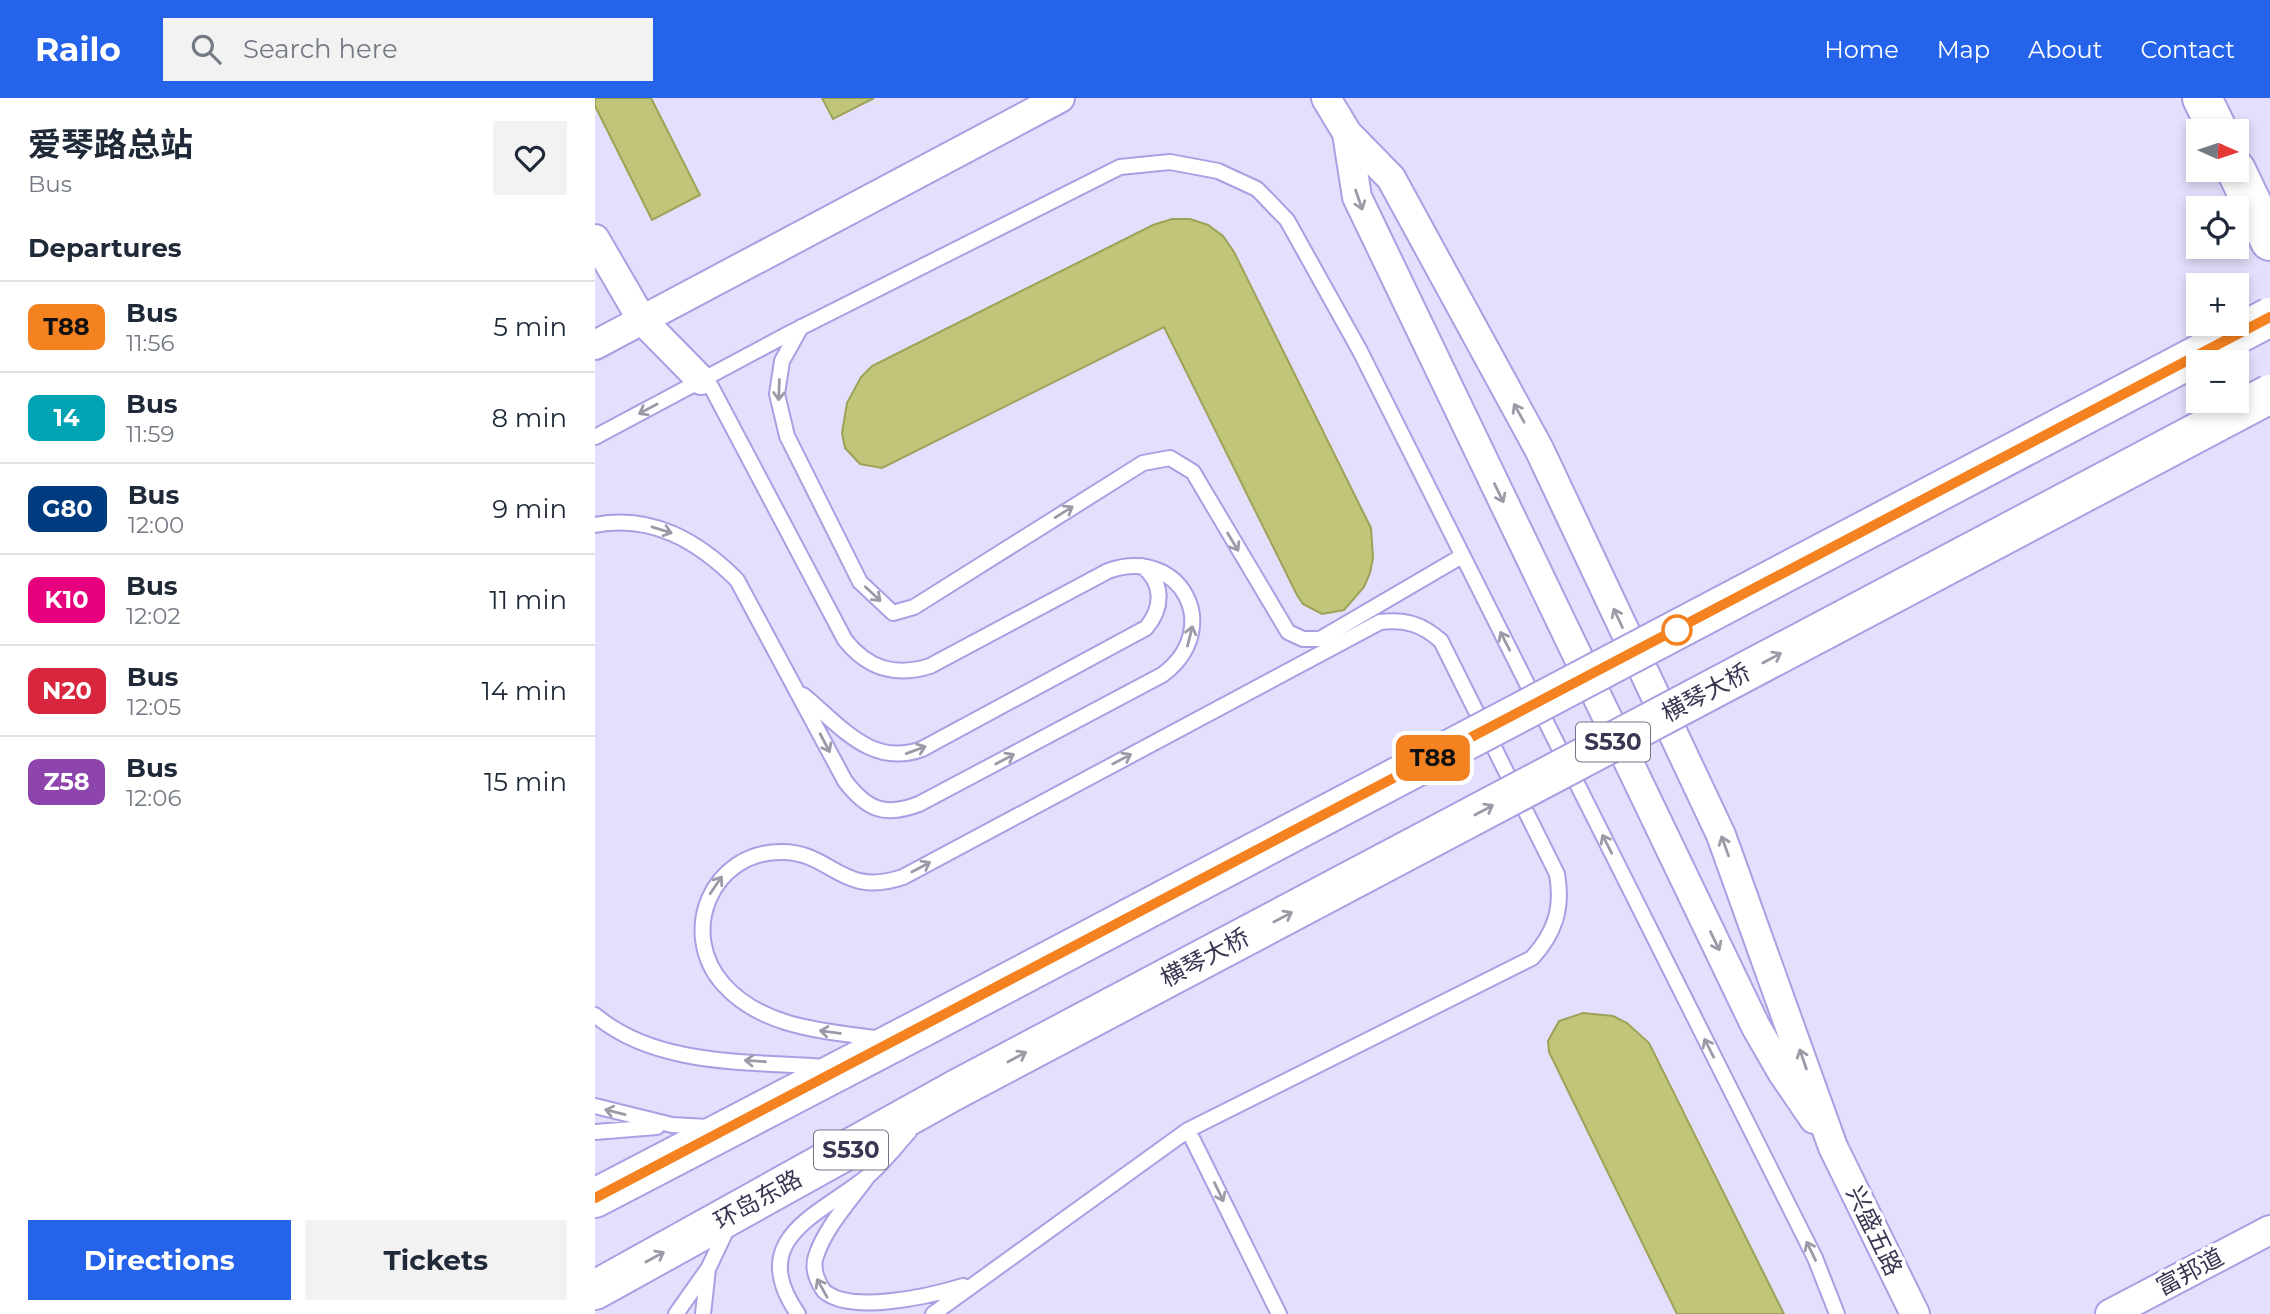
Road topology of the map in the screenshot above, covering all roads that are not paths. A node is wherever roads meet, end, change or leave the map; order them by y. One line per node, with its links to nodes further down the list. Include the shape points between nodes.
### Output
1 (1060, 98): 10 (street)
2 (1326, 98): 5 (street)
3 (2202, 98): 4 (main road)
4 (2212, 119)
5 (1347, 133): 29 (street, one-way to 29, via 1363,210 1756,1027); 29 (street, one-way to 5, via 1721,835 1539,449 1391,178)
6 (2242, 182): 8 (main road)
7 (595, 239): 10 (street)
8 (2270, 241)
9 (2270, 317): 21 (main road, S530, bridge)
10 (642, 320): 12 (street); 13 (street)
11 (801, 327): 13 (lane); 17 (lane, via 1120,167 1170,162 1218,171 1257,189 1287,220 1360,351); 17 (lane, one-way to 17, via 782,361 777,394 787,436 860,582 893,613 914,607 1143,463 1170,458 1193,472 1288,632 1303,639 1319,639)
12 (595, 345)
13 (704, 379): 15 (lane, one-way to 15); 18 (lane, via 845,640 873,666 912,672 930,666 1108,571)
14 (2270, 394): 23 (main road, 横琴大桥 / S530, one-way to 14, bridge)
15 (595, 437)
16 (595, 525): 19 (lane, one-way to 19, via 645,525 680,535 711,554 737,580)
17 (1462, 556): 43 (lane, one-way to 17, via 1815,1258)
18 (1140, 564): 19 (lane, one-way to 18, via 866,747 908,754 1146,628 1159,607 1159,595 1150,572); 19 (lane, one-way to 18, via 858,799 878,809 899,811 919,804 1176,665 1192,636 1190,603 1171,576)
19 (797, 690)
20 (595, 1015): 22 (lane, one-way to 20, via 668,1051 633,1039)
21 (910, 1034): 22 (main road, S530); 27 (lane, one-way to 27, via 801,1028 751,1007 725,987 706,958 701,923 712,890 723,876 752,856 786,852 859,882 903,877 1367,628 1393,620 1420,625 1441,641 1448,653 1557,874 1559,911 1553,929 1532,958)
22 (847, 1068): 26 (main road, S530)
23 (945, 1097): 30 (lane); 32 (main road, 环岛东路 / S530)
24 (595, 1106): 25 (lane, one-way to 24)
25 (672, 1125): 26 (lane); 28 (lane)
26 (730, 1129): 31 (main road, S530)
27 (1188, 1130): 35 (lane); 42 (lane, one-way to 42)
28 (595, 1132)
29 (1833, 1147): 44 (street, 兴盛五路)
30 (869, 1175): 35 (lane, one-way to 30, via 867,1312 846,1310 828,1298 817,1280 815,1259 823,1239); 40 (lane, via 808,1216 788,1241 780,1265 783,1293)
31 (595, 1199)
32 (743, 1208): 34 (lane, via 720,1239); 36 (main road, 环岛东路 / S530, one-way to 32)
33 (2270, 1230): 45 (street, 富邦道)
34 (708, 1269): 37 (lane); 38 (lane); 39 (lane)
35 (975, 1283): 41 (lane)
36 (595, 1290)
37 (676, 1314)
38 (693, 1314)
39 (703, 1314)
40 (798, 1314)
41 (933, 1314)
42 (1279, 1314)
43 (1837, 1314)
44 (1915, 1314)
45 (2110, 1314)

